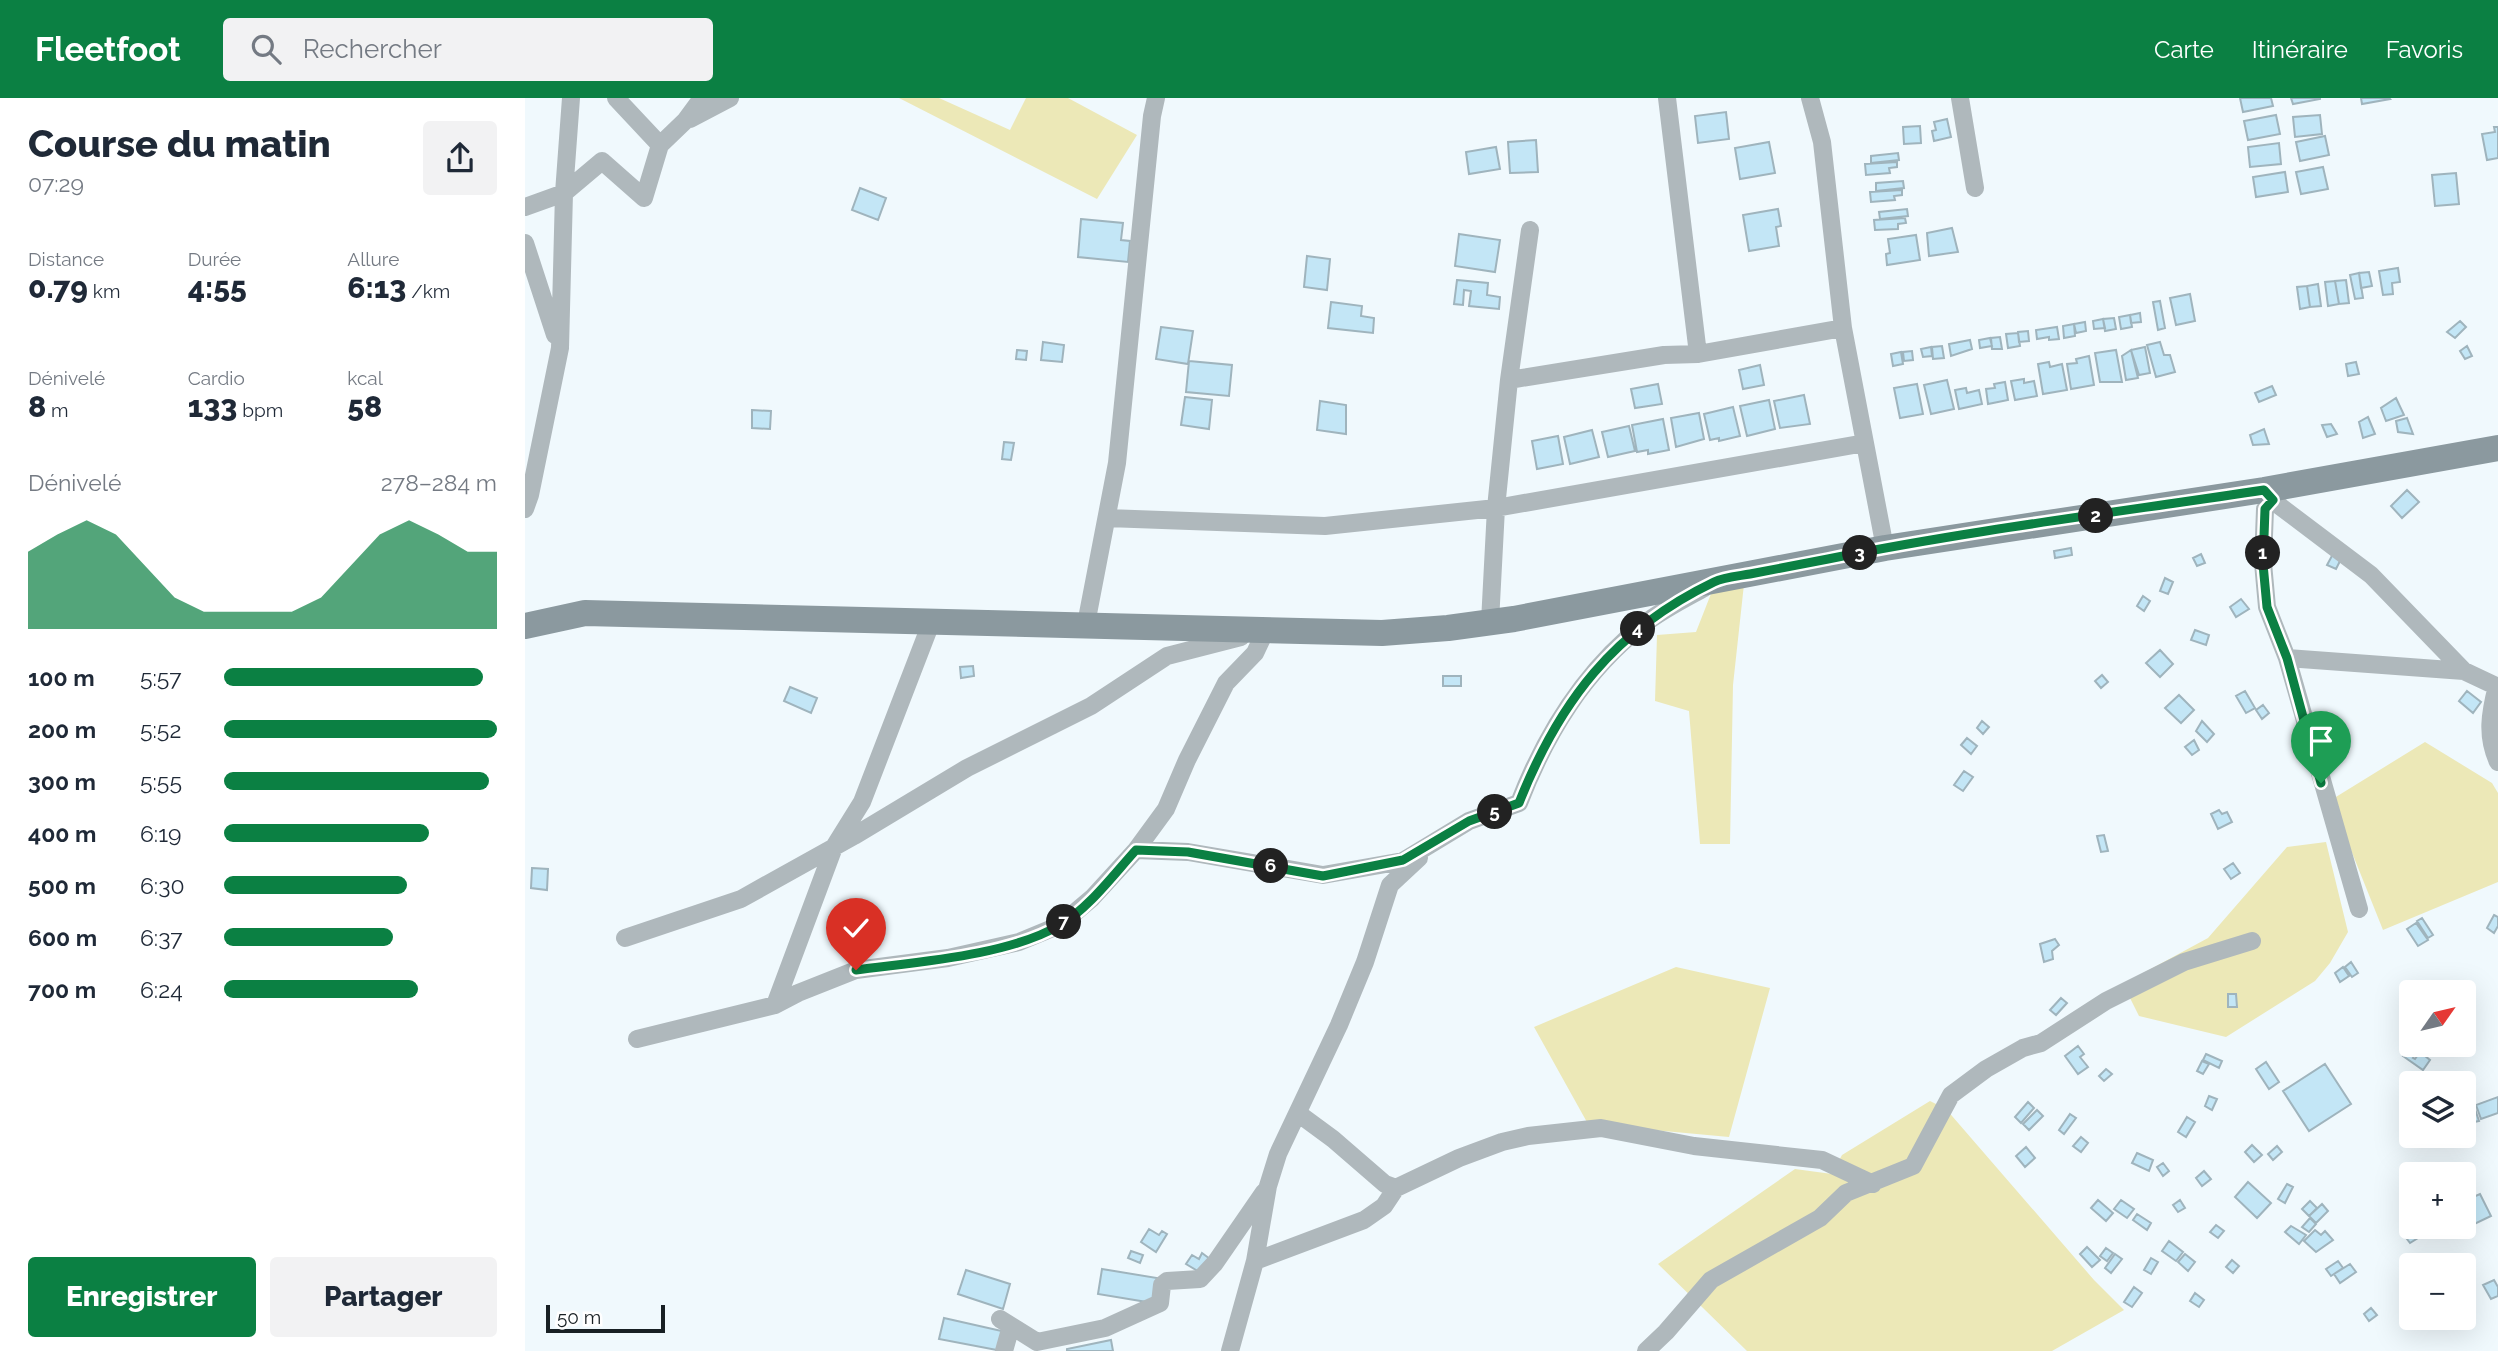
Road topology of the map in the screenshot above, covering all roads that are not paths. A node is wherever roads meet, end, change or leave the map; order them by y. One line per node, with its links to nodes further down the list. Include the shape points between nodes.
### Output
1 (571, 98): 12 (street)
2 (616, 98): 10 (street)
3 (702, 98): 9 (street)
4 (730, 98): 9 (street)
5 (1156, 98): 25 (street, via 1117,463)
6 (1667, 98): 18 (street)
7 (1810, 98): 16 (street, via 1822,142)
8 (1960, 98): 11 (street)
9 (685, 121): 10 (street)
10 (660, 145): 12 (street, via 644,198 602,161)
11 (1975, 188)
12 (564, 193): 13 (street); 17 (street)
13 (525, 207)
14 (1530, 230): 19 (street)
15 (525, 243): 17 (street)
16 (1843, 328): 18 (street); 20 (street)
17 (559, 348): 24 (street)
18 (1698, 354): 19 (street, via 1664,355)
19 (1509, 380): 23 (street)
20 (1865, 443): 23 (street); 26 (street)
21 (2498, 448): 22 (street)
22 (2269, 495): 26 (street); 33 (street, via 2263,564 2267,607); 34 (street, via 2371,575)
23 (1496, 508): 25 (street, via 1325,526); 28 (street)
24 (525, 509)
25 (1107, 518): 30 (street)
26 (1885, 548): 27 (street)
27 (1716, 581): 28 (street); 37 (street, via 1646,623 1610,654 1550,734 1519,803)
28 (1490, 622): 32 (street, via 1382,633)
29 (931, 623): 30 (street); 31 (street, via 585,613); 38 (street, via 862,802)
30 (1086, 624): 32 (street)
31 (525, 626)
32 (1266, 630): 38 (street, via 1167,656 1091,706 967,768); 39 (street, via 1255,653 1226,683 1166,808)
33 (2287, 658): 34 (street); 40 (street)
34 (2464, 671): 35 (street)
35 (2497, 686): 36 (street, via 2489,714 2491,748)
36 (2498, 762)
37 (1442, 836): 39 (street, via 1403,860 1323,876 1188,852); 45 (street, via 1390,885 1365,962)
38 (835, 847): 41 (street, via 741,899); 43 (street)
39 (1136, 850): 43 (street, via 1061,925 1019,943 856,970)
40 (2359, 909)
41 (625, 938)
42 (2252, 941): 46 (street, via 2185,962 1986,1069 1951,1095 1913,1166)
43 (775, 1005): 44 (street)
44 (637, 1039)
45 (1299, 1114): 47 (street); 48 (street)
46 (1873, 1184): 48 (street, via 1822,1160 1694,1146 1601,1128 1502,1142); 53 (street, via 1846,1193 1820,1218 1711,1280)
47 (1268, 1186): 49 (street); 50 (street, via 1200,1279 1167,1281 1162,1285 1160,1303 1105,1328)
48 (1396, 1188): 49 (street, via 1384,1206 1364,1220)
49 (1255, 1261): 52 (street)
50 (1032, 1348): 51 (street, via 1006,1322)
51 (1005, 1351)
52 (1230, 1351)
53 (1646, 1351)

